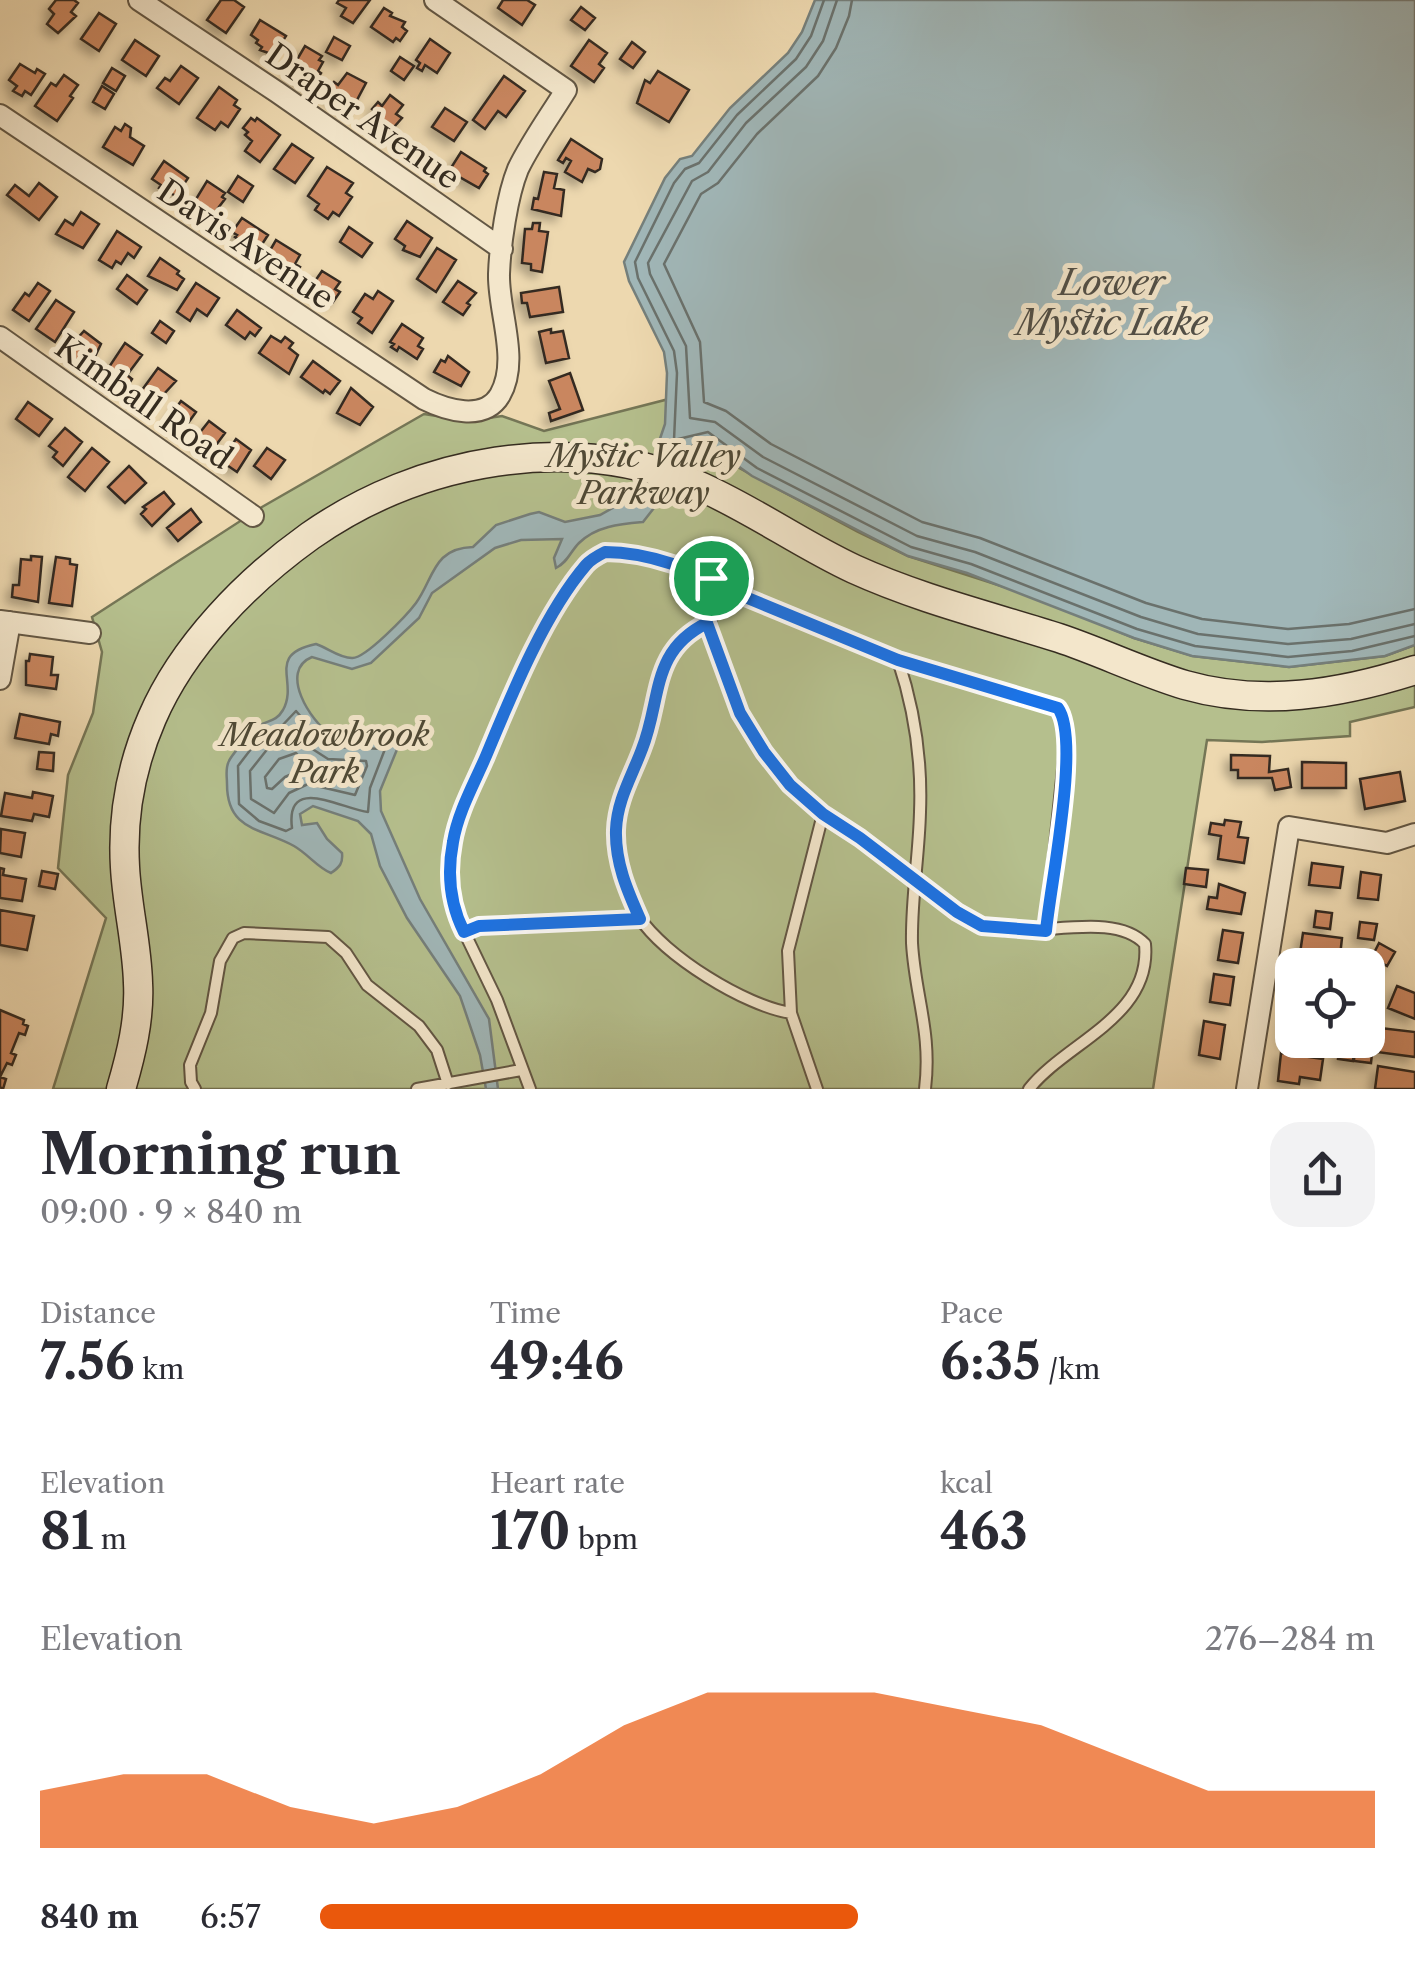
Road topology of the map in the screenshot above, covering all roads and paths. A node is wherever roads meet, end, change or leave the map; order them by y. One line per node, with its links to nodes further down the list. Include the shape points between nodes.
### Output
1 (139, 0): 4 (street, Draper Avenue)
2 (435, 0): 4 (street, via 566,90 518,170)
3 (0, 115): 4 (street, Davis Avenue, via 424,399 464,412 496,400 506,380)
4 (502, 249)
5 (0, 337): 6 (street, Kimball Road)
6 (253, 516)
7 (733, 592): 9 (lane); 11 (lane); 19 (lane, via 711,578 628,554 605,552 588,563 514,689 466,799 450,869)
8 (5, 622): 10 (street); 13 (street)
9 (707, 623): 14 (lane, via 740,713 790,785); 17 (lane, via 690,631 661,671 644,745 622,794 617,856)
10 (90, 633)
11 (898, 660): 16 (lane, via 920,779); 18 (lane, via 1049,703 1064,717 1064,782)
12 (1415, 670): 23 (main road, via 1310,695 1251,696 1185,684 887,583 680,478 640,467 530,458 418,480 356,507 241,595 179,669 153,714 131,784 124,863 138,986)
13 (0, 679)
14 (823, 814): 16 (lane); 20 (lane, via 788,951)
15 (1415, 834): 30 (street, via 1386,843 1289,828)
16 (916, 880): 18 (lane, via 982,926); 28 (lane, via 913,950 928,1037)
17 (640, 919): 19 (lane); 20 (lane, via 702,973 759,1005)
18 (1046, 931): 29 (lane, via 1125,930 1144,944 1146,955 1134,994 1121,1010)
19 (464, 932): 21 (lane)
20 (791, 1013): 27 (lane)
21 (522, 1070): 22 (lane); 26 (lane)
22 (448, 1084): 24 (lane, via 437,1050 419,1026 375,992 328,937 244,932 220,961 211,1013 190,1065); 25 (lane)
23 (121, 1089)
24 (195, 1089)
25 (417, 1089)
26 (530, 1089)
27 (817, 1089)
28 (924, 1089)
29 (1029, 1089)
30 (1247, 1089)

